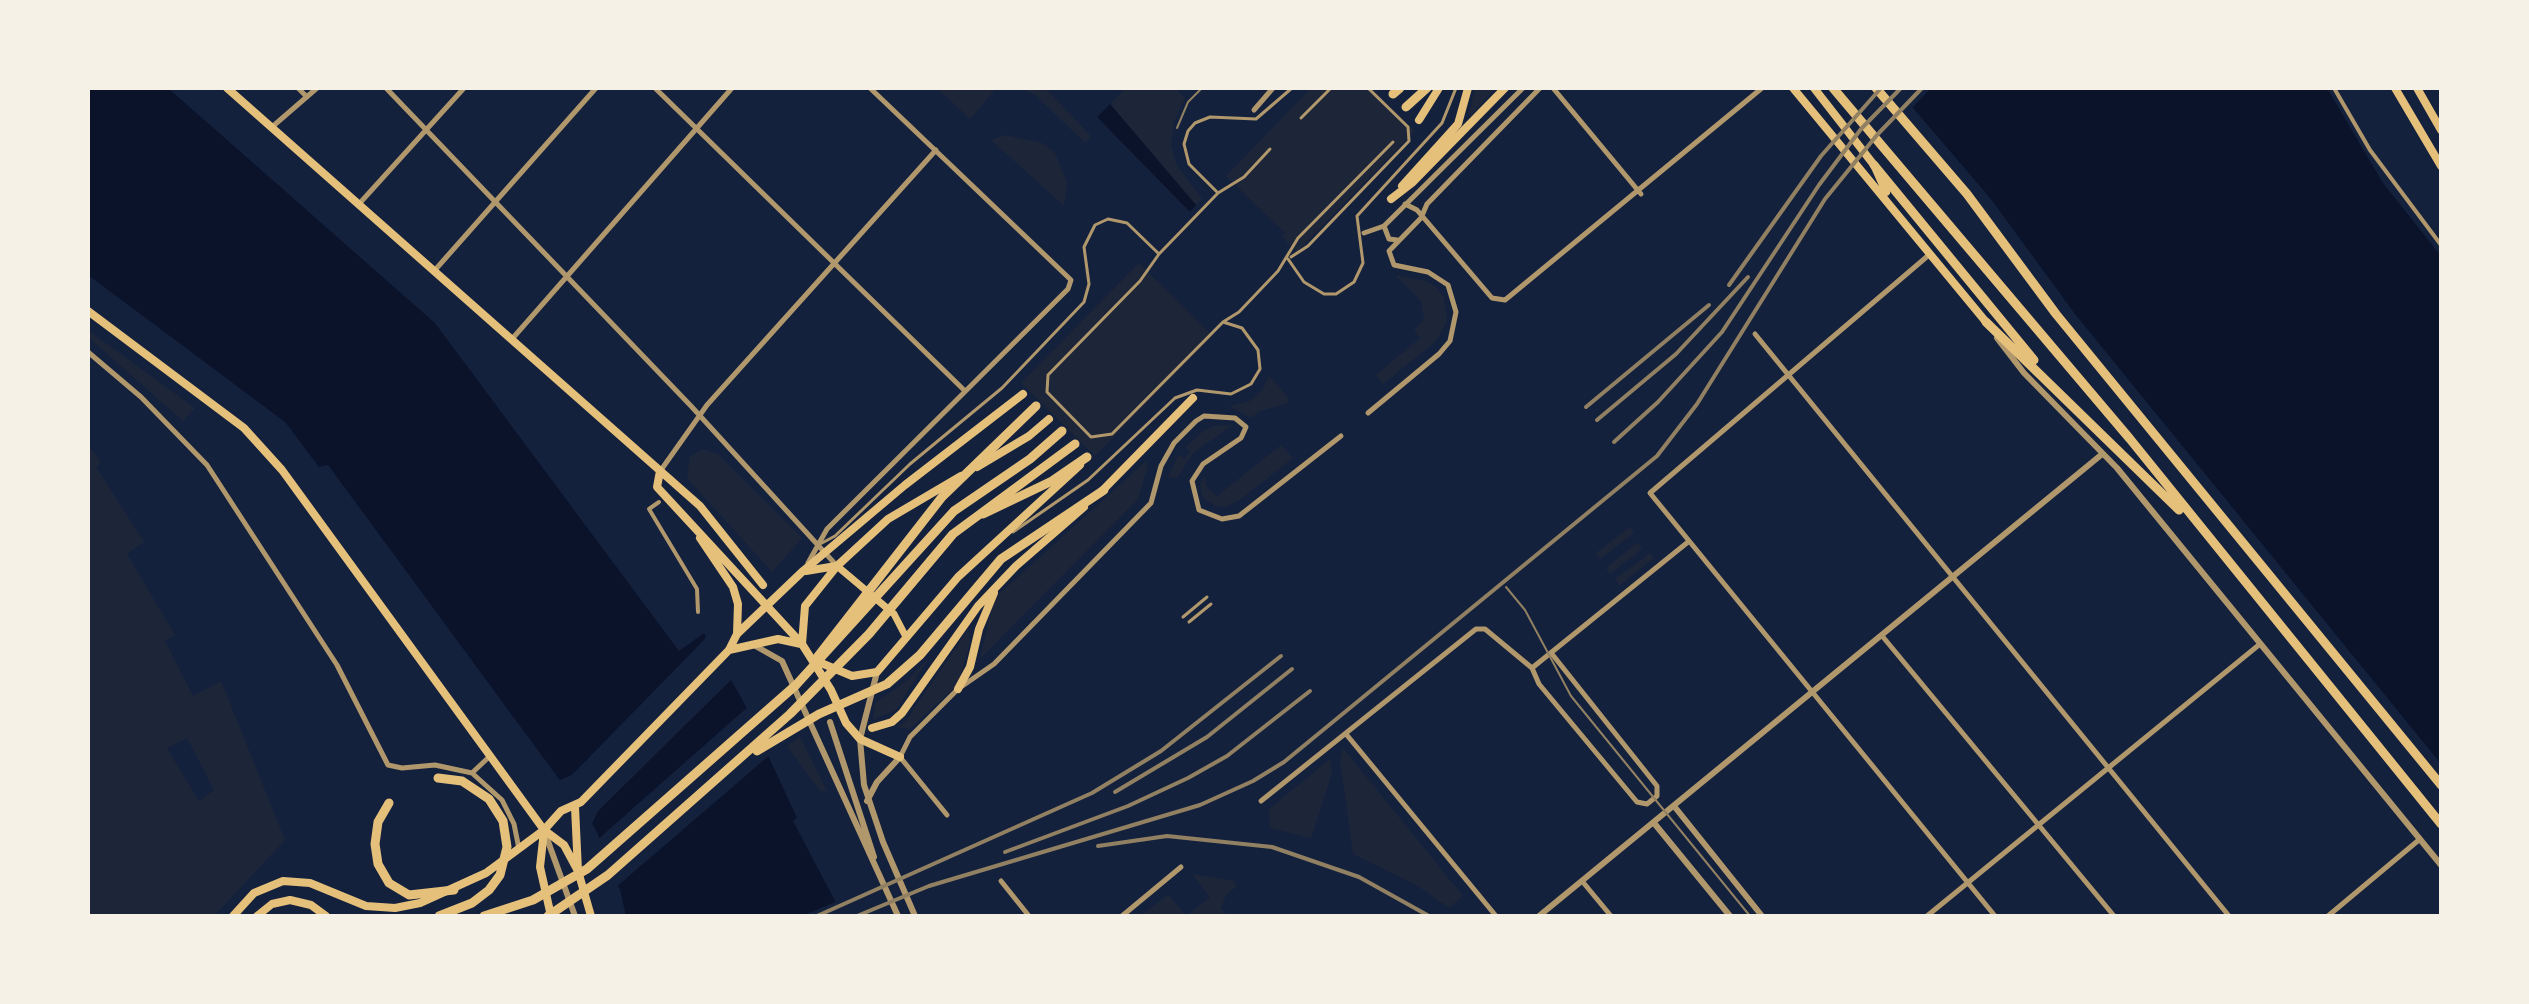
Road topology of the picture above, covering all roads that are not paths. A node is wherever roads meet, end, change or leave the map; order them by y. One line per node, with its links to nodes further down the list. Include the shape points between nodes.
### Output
1 (298, 88): 30 (street)
2 (317, 88): 30 (street)
3 (386, 88): 37 (street)
4 (464, 88): 37 (street)
5 (596, 88): 46 (street)
6 (655, 88): 35 (street)
7 (732, 88): 35 (street)
8 (870, 88): 41 (street)
9 (1273, 88): 32 (street)
10 (1292, 88): 45 (lane, via 1270,110 1248,120 1204,118 1188,131 1184,144 1189,164)
11 (1331, 88): 33 (lane)
12 (1368, 88): 57 (lane, via 1408,127 1409,141 1308,246)
13 (1427, 88): 31 (highway)
14 (1456, 88): 57 (lane, via 1442,123 1357,216 1363,263 1354,282 1336,294 1324,294 1304,282)
15 (1468, 88): 16 (main road, via 1458,124 1391,199)
16 (1505, 88)
17 (1523, 88): 48 (street)
18 (1540, 88): 50 (street, via 1427,204)
19 (1553, 88): 44 (street)
20 (1762, 88): 44 (street)
21 (1793, 88): 49 (main road)
22 (1814, 88): 42 (main road)
23 (1833, 88): 86 (highway, via 2073,369)
24 (1874, 88): 126 (highway, via 1967,194 2056,314)
25 (2334, 88): 54 (street, via 2370,150)
26 (2395, 88): 43 (main road)
27 (2417, 88): 38 (main road)
28 (229, 89): 36 (main road)
29 (1439, 89): 34 (main road)
30 (307, 97): 36 (street)
31 (1406, 107)
32 (1254, 110)
33 (1301, 118)
34 (1419, 120)
35 (696, 127): 58 (street); 60 (street)
36 (271, 128): 47 (main road)
37 (426, 130): 46 (street); 47 (street)
38 (2441, 130)
39 (1393, 142): 57 (lane, via 1298,238)
40 (1270, 149): 45 (lane, via 1244,177)
41 (936, 150): 58 (street); 69 (street, via 1071,280 1068,289)
42 (1874, 165): 49 (main road); 68 (highway)
43 (2441, 166)
44 (1640, 192): 50 (street, via 1505,300 1492,298)
45 (1218, 193): 55 (lane)
46 (495, 202): 59 (street); 60 (street)
47 (359, 204): 59 (main road)
48 (1405, 204): 50 (street); 51 (street)
49 (1892, 204): 56 (main road)
50 (1421, 218): 53 (street)
51 (1384, 226): 52 (street); 53 (street, via 1389,239)
52 (1364, 233)
53 (1398, 240): 73 (street, via 1389,251 1394,265 1428,272 1448,285 1456,312 1454,331 1439,354)
54 (2441, 245)
55 (1159, 254): 62 (lane, via 1140,281 1048,375 1047,392 1091,437 1112,434); 89 (lane, via 1127,223 1099,222 1085,241 1089,284 1084,302 985,404)
56 (1931, 254): 63 (main road); 67 (street)
57 (1288, 259): 62 (lane)
58 (835, 264): 69 (street); 74 (street)
59 (435, 270): 65 (main road)
60 (565, 276): 65 (street); 74 (street)
61 (88, 311): 120 (main road, via 260,445)
62 (1223, 322): 87 (lane, via 1237,325 1252,340 1260,361 1256,377 1240,392 1194,391 1171,400 1088,480)
63 (1986, 322): 68 (highway); 79 (street, via 2024,373)
64 (1755, 334): 67 (street)
65 (512, 339): 81 (main road)
66 (88, 352): 124 (street, via 207,465 329,652 388,765 435,765)
67 (1787, 374): 88 (street, via 1650,493); 93 (street)
68 (2057, 388): 86 (highway)
69 (965, 391): 89 (street, via 832,525)
70 (1023, 394): 90 (main road, via 905,485)
71 (1193, 398): 82 (main road)
72 (1036, 406): 113 (highway, via 930,511)
73 (1368, 413)
74 (699, 416): 81 (street); 89 (street)
75 (1049, 419): 91 (main road, via 1015,445 888,519)
76 (1062, 431): 113 (highway, via 964,503 927,538)
77 (1341, 436): 114 (street, via 1239,516 1222,519 1199,510 1192,481 1203,464 1241,438 1246,427 1229,417 1204,416 1196,421 1161,466 1151,503 994,664)
78 (1075, 444): 84 (highway)
79 (2101, 455): 93 (street); 107 (street)
80 (1087, 457): 84 (highway, via 1052,481); 87 (main road)
81 (660, 471): 85 (main road, via 657,487); 95 (main road, via 700,506)
82 (1104, 490): 94 (main road); 122 (highway, via 1001,559 920,655 887,684 801,724)
83 (659, 502): 99 (street, via 649,509 697,589)
84 (966, 523): 122 (highway, via 848,656)
85 (694, 529): 98 (main road); 102 (main road, via 733,587)
86 (2207, 537): 135 (highway)
87 (996, 542): 103 (main road)
88 (1688, 542): 109 (street); 115 (street)
89 (820, 544): 90 (street); 92 (street)
90 (828, 553): 91 (street); 92 (main road)
91 (837, 566): 92 (main road); 103 (main road, via 894,614); 106 (main road, via 805,606)
92 (803, 571): 98 (main road)
93 (1954, 578): 104 (street); 123 (street)
94 (998, 584): 114 (main road); 117 (main road, via 902,713)
95 (763, 585)
96 (1207, 597): 100 (lane)
97 (1211, 604): 101 (lane)
98 (765, 607): 102 (main road); 106 (main road)
99 (698, 612)
100 (1183, 617)
101 (1189, 622)
102 (737, 634): 108 (main road)
103 (906, 637): 112 (main road)
104 (1883, 637): 115 (street); 134 (street)
105 (752, 644): 106 (main road, via 778,639); 108 (main road); 142 (street, via 782,661)
106 (802, 644): 110 (main road)
107 (2260, 644): 123 (street); 137 (street)
108 (729, 650): 131 (main road)
109 (1552, 654): 111 (street); 111 (street, via 1657,786 1657,796 1647,804 1637,802 1539,684)
110 (813, 659): 112 (main road, via 852,676); 119 (main road)
111 (1532, 668): 118 (street, via 1485,629 1476,629)
112 (877, 672): 119 (street)
113 (796, 685): 151 (highway, via 587,869 533,900)
114 (958, 689): 121 (street, via 910,737)
115 (1814, 692): 130 (street); 145 (street)
116 (830, 722): 142 (street)
117 (872, 728)
118 (1346, 734): 128 (street); 159 (street)
119 (860, 739): 121 (main road); 127 (street)
120 (490, 756): 124 (street); 136 (main road)
121 (900, 757): 127 (street); 132 (street)
122 (734, 766): 152 (highway, via 608,875)
123 (2108, 771): 134 (street); 167 (street)
124 (472, 773): 138 (street, via 502,800)
125 (438, 778): 150 (highway, via 462,781 482,792 506,829 506,856 489,890)
126 (2441, 785)
127 (867, 801): 156 (street)
128 (1261, 801)
129 (389, 803): 146 (highway, via 378,822 375,844 389,883 409,895)
130 (1674, 806): 133 (street); 163 (street)
131 (575, 807): 136 (main road, via 561,811); 141 (main road)
132 (947, 815)
133 (1654, 823): 144 (street); 162 (street)
134 (2039, 824): 145 (street); 166 (street)
135 (2441, 824)
136 (544, 830): 138 (main road); 141 (main road, via 564,845); 152 (main road, via 540,867); 153 (street)
137 (2420, 839): 139 (street); 168 (street)
138 (519, 850): 146 (main road)
139 (2441, 865)
140 (1181, 867): 158 (street)
141 (578, 871): 154 (main road)
142 (881, 880): 155 (street)
143 (1001, 881): 157 (street)
144 (1582, 881): 160 (street); 161 (street)
145 (1968, 883): 164 (street); 165 (street)
146 (454, 890): 147 (main road, via 420,903 384,908 310,883 283,881 254,893)
147 (233, 916)
148 (257, 916): 149 (main road, via 272,904 290,900)
149 (326, 916)
150 (439, 916)
151 (484, 916)
152 (549, 916)
153 (575, 916)
154 (591, 916)
155 (898, 916)
156 (915, 916)
157 (1029, 916)
158 (1122, 916)
159 (1496, 916)
160 (1539, 916)
161 (1611, 916)
162 (1730, 916)
163 (1762, 916)
164 (1927, 916)
165 (1995, 916)
166 (2114, 916)
167 (2229, 916)
168 (2328, 916)

